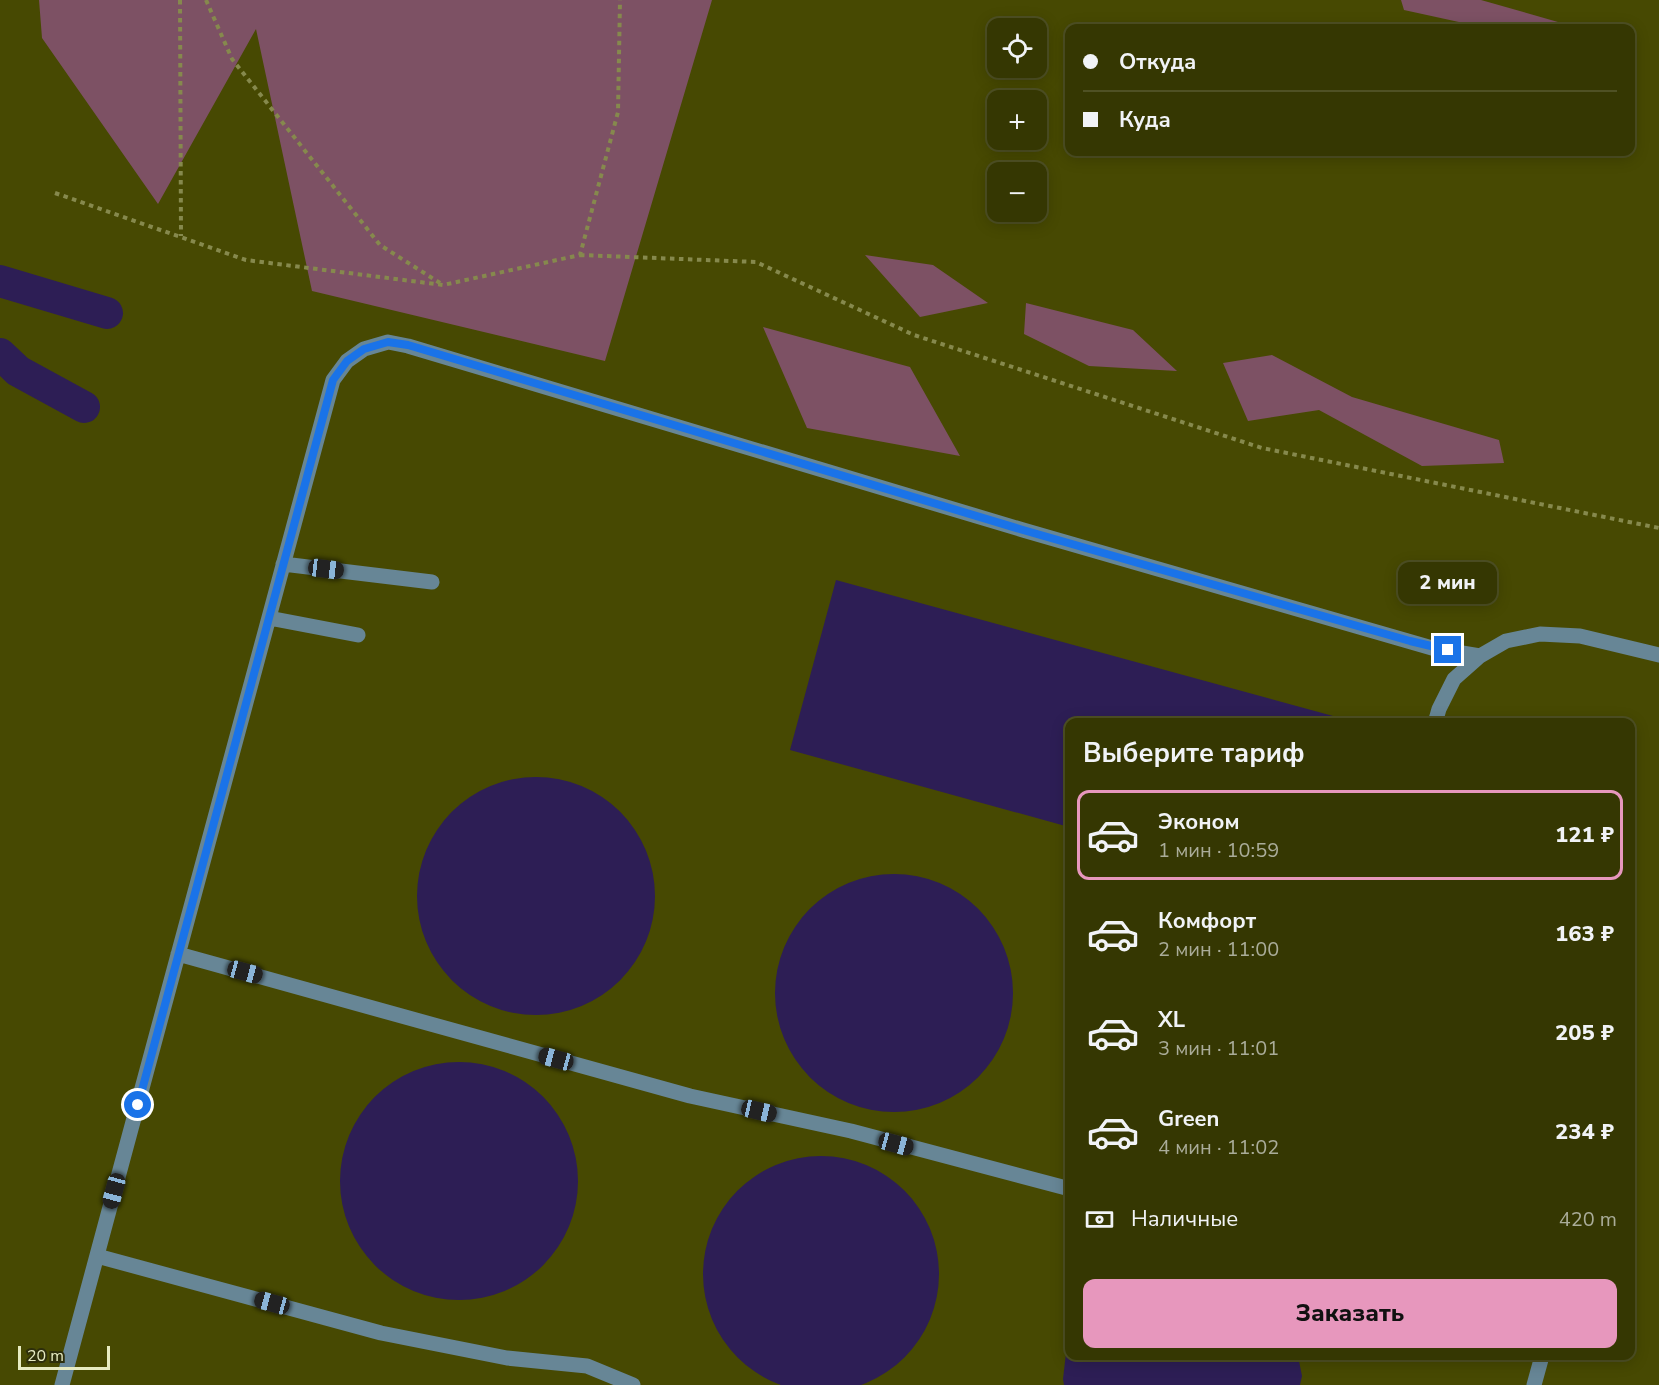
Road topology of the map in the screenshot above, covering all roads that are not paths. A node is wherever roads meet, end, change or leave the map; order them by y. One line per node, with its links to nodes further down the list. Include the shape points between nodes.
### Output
1 (284, 564): 2 (lane); 3 (lane); 6 (lane, via 333,380 347,361 364,349 388,342 1023,530 1421,644)
2 (432, 582)
3 (269, 618): 4 (lane); 8 (lane)
4 (358, 635)
5 (1659, 655): 6 (lane, via 1580,636 1540,634 1506,641)
6 (1480, 656): 7 (lane, via 1454,680)
7 (1436, 718)
8 (178, 954): 9 (lane, via 690,1096 851,1131); 10 (lane)
9 (1065, 1189)
10 (97, 1256): 12 (lane); 13 (lane, via 381,1333 507,1358 587,1366)
11 (1541, 1360): 14 (lane)
12 (62, 1385)
13 (633, 1385)
14 (1534, 1385)

